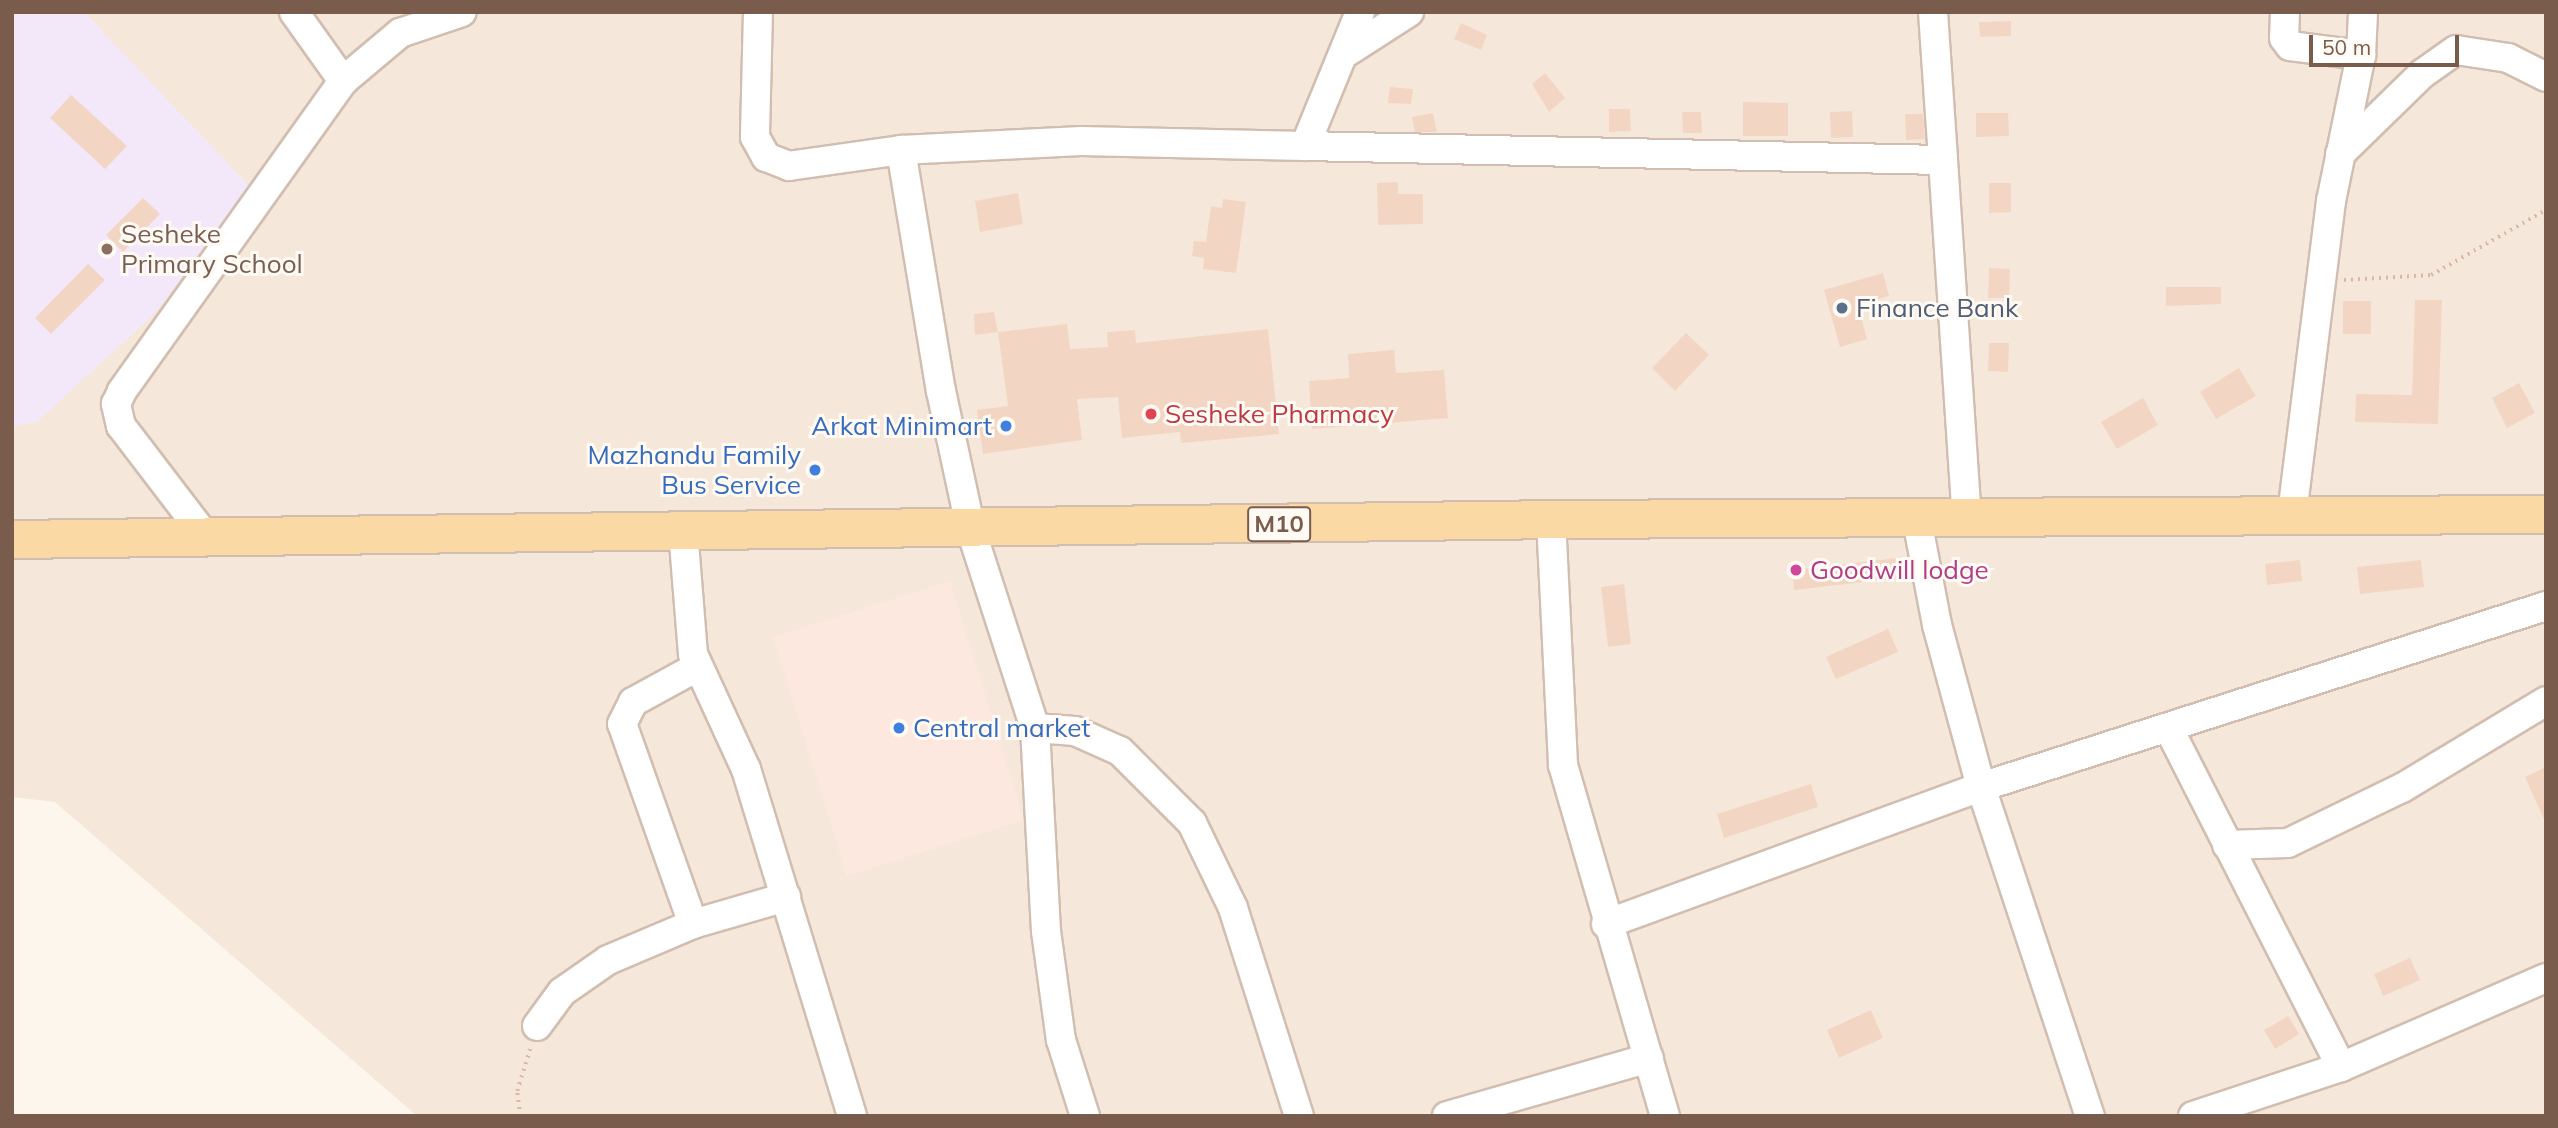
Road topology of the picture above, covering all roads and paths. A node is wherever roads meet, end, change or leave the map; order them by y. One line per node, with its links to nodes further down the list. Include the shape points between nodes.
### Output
1 (294, 12): 12 (street)
2 (462, 12): 12 (street, via 400,33)
3 (758, 12): 14 (street, via 755,137 766,157 789,166)
4 (1360, 12): 9 (street)
5 (1409, 12): 9 (street)
6 (1933, 12): 16 (street)
7 (2285, 12): 10 (street, via 2284,37 2290,46)
8 (2363, 12): 10 (street)
9 (1347, 52): 13 (street)
10 (2361, 55): 15 (street)
11 (2545, 67): 15 (street, via 2456,50 2422,74)
12 (343, 81): 26 (street, via 116,404 121,426)
13 (1305, 145): 14 (street, via 1081,141); 16 (street)
14 (901, 150): 25 (street, via 941,391)
15 (2340, 153): 18 (street)
16 (1943, 160): 21 (street)
17 (2546, 210): 18 (path, via 2431,275)
18 (2324, 281): 20 (street)
19 (2546, 514): 20 (main road, M10)
20 (2292, 515): 21 (main road, M10)
21 (1967, 518): 23 (main road, M10)
22 (1551, 519): 23 (main road, M10); 25 (main road, M10); 37 (street, via 1563,765)
23 (1917, 520): 33 (street, via 1937,625)
24 (682, 530): 25 (main road, M10); 26 (main road, M10); 29 (street, via 686,611)
25 (971, 530): 31 (street)
26 (206, 537): 27 (main road, M10)
27 (12, 539)
28 (2546, 606): 32 (street)
29 (697, 667): 35 (street, via 738,749); 36 (street, via 633,702 622,724)
30 (2546, 701): 34 (street, via 2402,788 2288,843)
31 (1035, 728): 44 (street, via 1046,931 1061,1040); 45 (street, via 1074,731 1120,751 1192,823 1233,908)
32 (2169, 729): 33 (street); 34 (street)
33 (1980, 787): 37 (street); 48 (street)
34 (2227, 845): 41 (street)
35 (786, 897): 36 (street); 43 (street)
36 (693, 923): 39 (street, via 608,960 562,992)
37 (1606, 924): 40 (street)
38 (2546, 978): 41 (street)
39 (537, 1027): 42 (path, via 517,1091)
40 (1649, 1058): 46 (street); 47 (street)
41 (2341, 1067): 49 (street)
42 (520, 1116)
43 (852, 1116)
44 (1085, 1116)
45 (1299, 1116)
46 (1447, 1116)
47 (1665, 1116)
48 (2090, 1116)
49 (2193, 1116)

